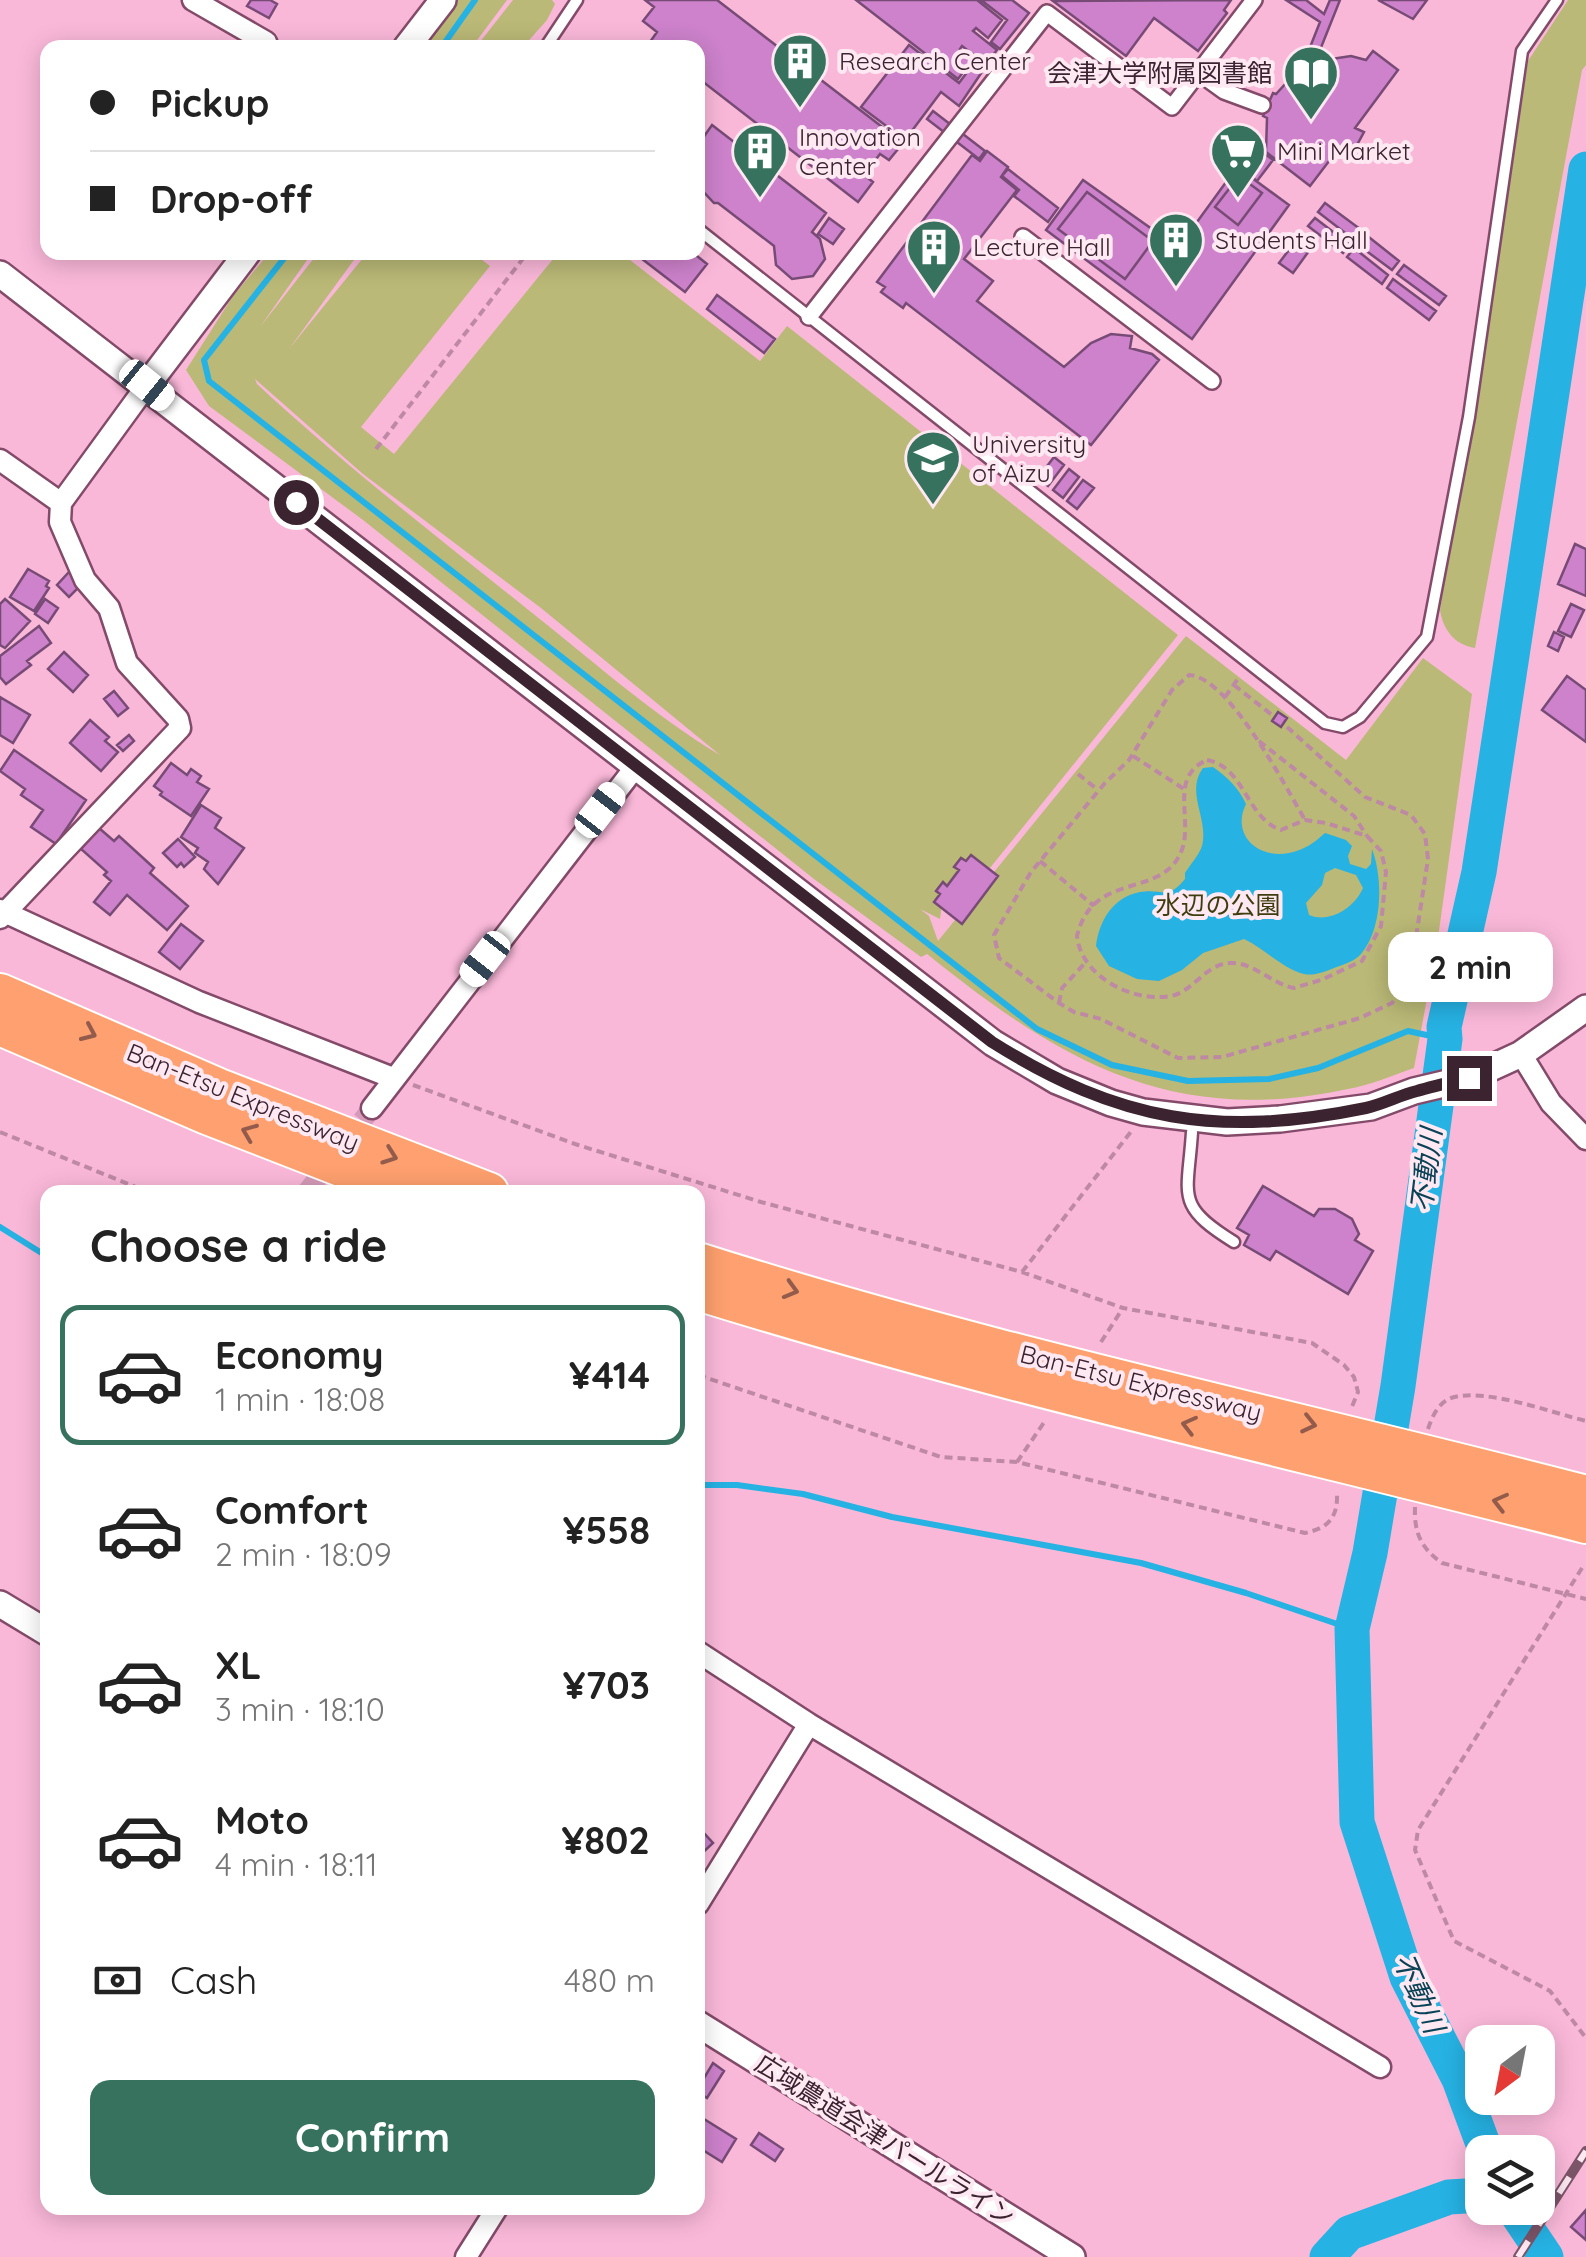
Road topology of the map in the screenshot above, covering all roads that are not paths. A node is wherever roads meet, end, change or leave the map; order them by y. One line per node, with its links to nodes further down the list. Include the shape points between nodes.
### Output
1 (193, 0): 6 (street)
2 (443, 0): 7 (street)
3 (577, 0): 8 (lane)
4 (1254, 0): 9 (street)
5 (1557, 0): 15 (lane, via 1522,51 1469,417 1427,637 1360,718 1343,727 1325,723)
6 (263, 40)
7 (412, 40)
8 (550, 40)
9 (1198, 73): 10 (street, via 1224,92); 15 (street, via 1172,108 1048,13)
10 (1262, 105)
11 (705, 234): 15 (lane)
12 (1022, 237): 16 (street)
13 (242, 260): 17 (street)
14 (0, 274): 17 (street)
15 (810, 317)
16 (1212, 381)
17 (147, 385): 19 (street); 20 (street)
18 (0, 460): 19 (street)
19 (61, 503): 21 (street, via 60,522 85,580 109,608 127,664 180,728)
20 (637, 765): 25 (street, via 992,1042 1057,1081 1142,1112 1227,1122 1371,1107 1469,1078); 26 (street)
21 (2, 914): 26 (street)
22 (0, 993): 31 (highway, Ban-Etsu Expressway, one-way to 31, via 219,1088)
23 (1586, 1008): 25 (street)
24 (0, 1026): 30 (highway, Ban-Etsu Expressway, one-way to 24)
25 (1521, 1054): 29 (street, via 1550,1103)
26 (393, 1078): 27 (street)
27 (372, 1108)
28 (1192, 1132): 32 (lane, via 1192,1210)
29 (1586, 1139)
30 (387, 1185)
31 (471, 1185)
32 (1234, 1242)
33 (705, 1264): 35 (highway, Ban-Etsu Expressway, one-way to 35)
34 (705, 1293): 35 (highway, Ban-Etsu Expressway, one-way to 34, via 879,1344)
35 (1348, 1449): 36 (highway, Ban-Etsu Expressway)
36 (1418, 1466): 37 (highway, Ban-Etsu Expressway); 38 (highway, Ban-Etsu Expressway, one-way to 36)
37 (1586, 1494)
38 (1586, 1524)
39 (0, 1604): 40 (street)
40 (40, 1624)
41 (705, 1657): 42 (street)
42 (809, 1724): 43 (street); 45 (street)
43 (705, 1893)
44 (705, 2028): 48 (street, 広域農道会津パールライン)
45 (1380, 2067)
46 (493, 2215): 47 (street)
47 (466, 2257)
48 (1072, 2257)

